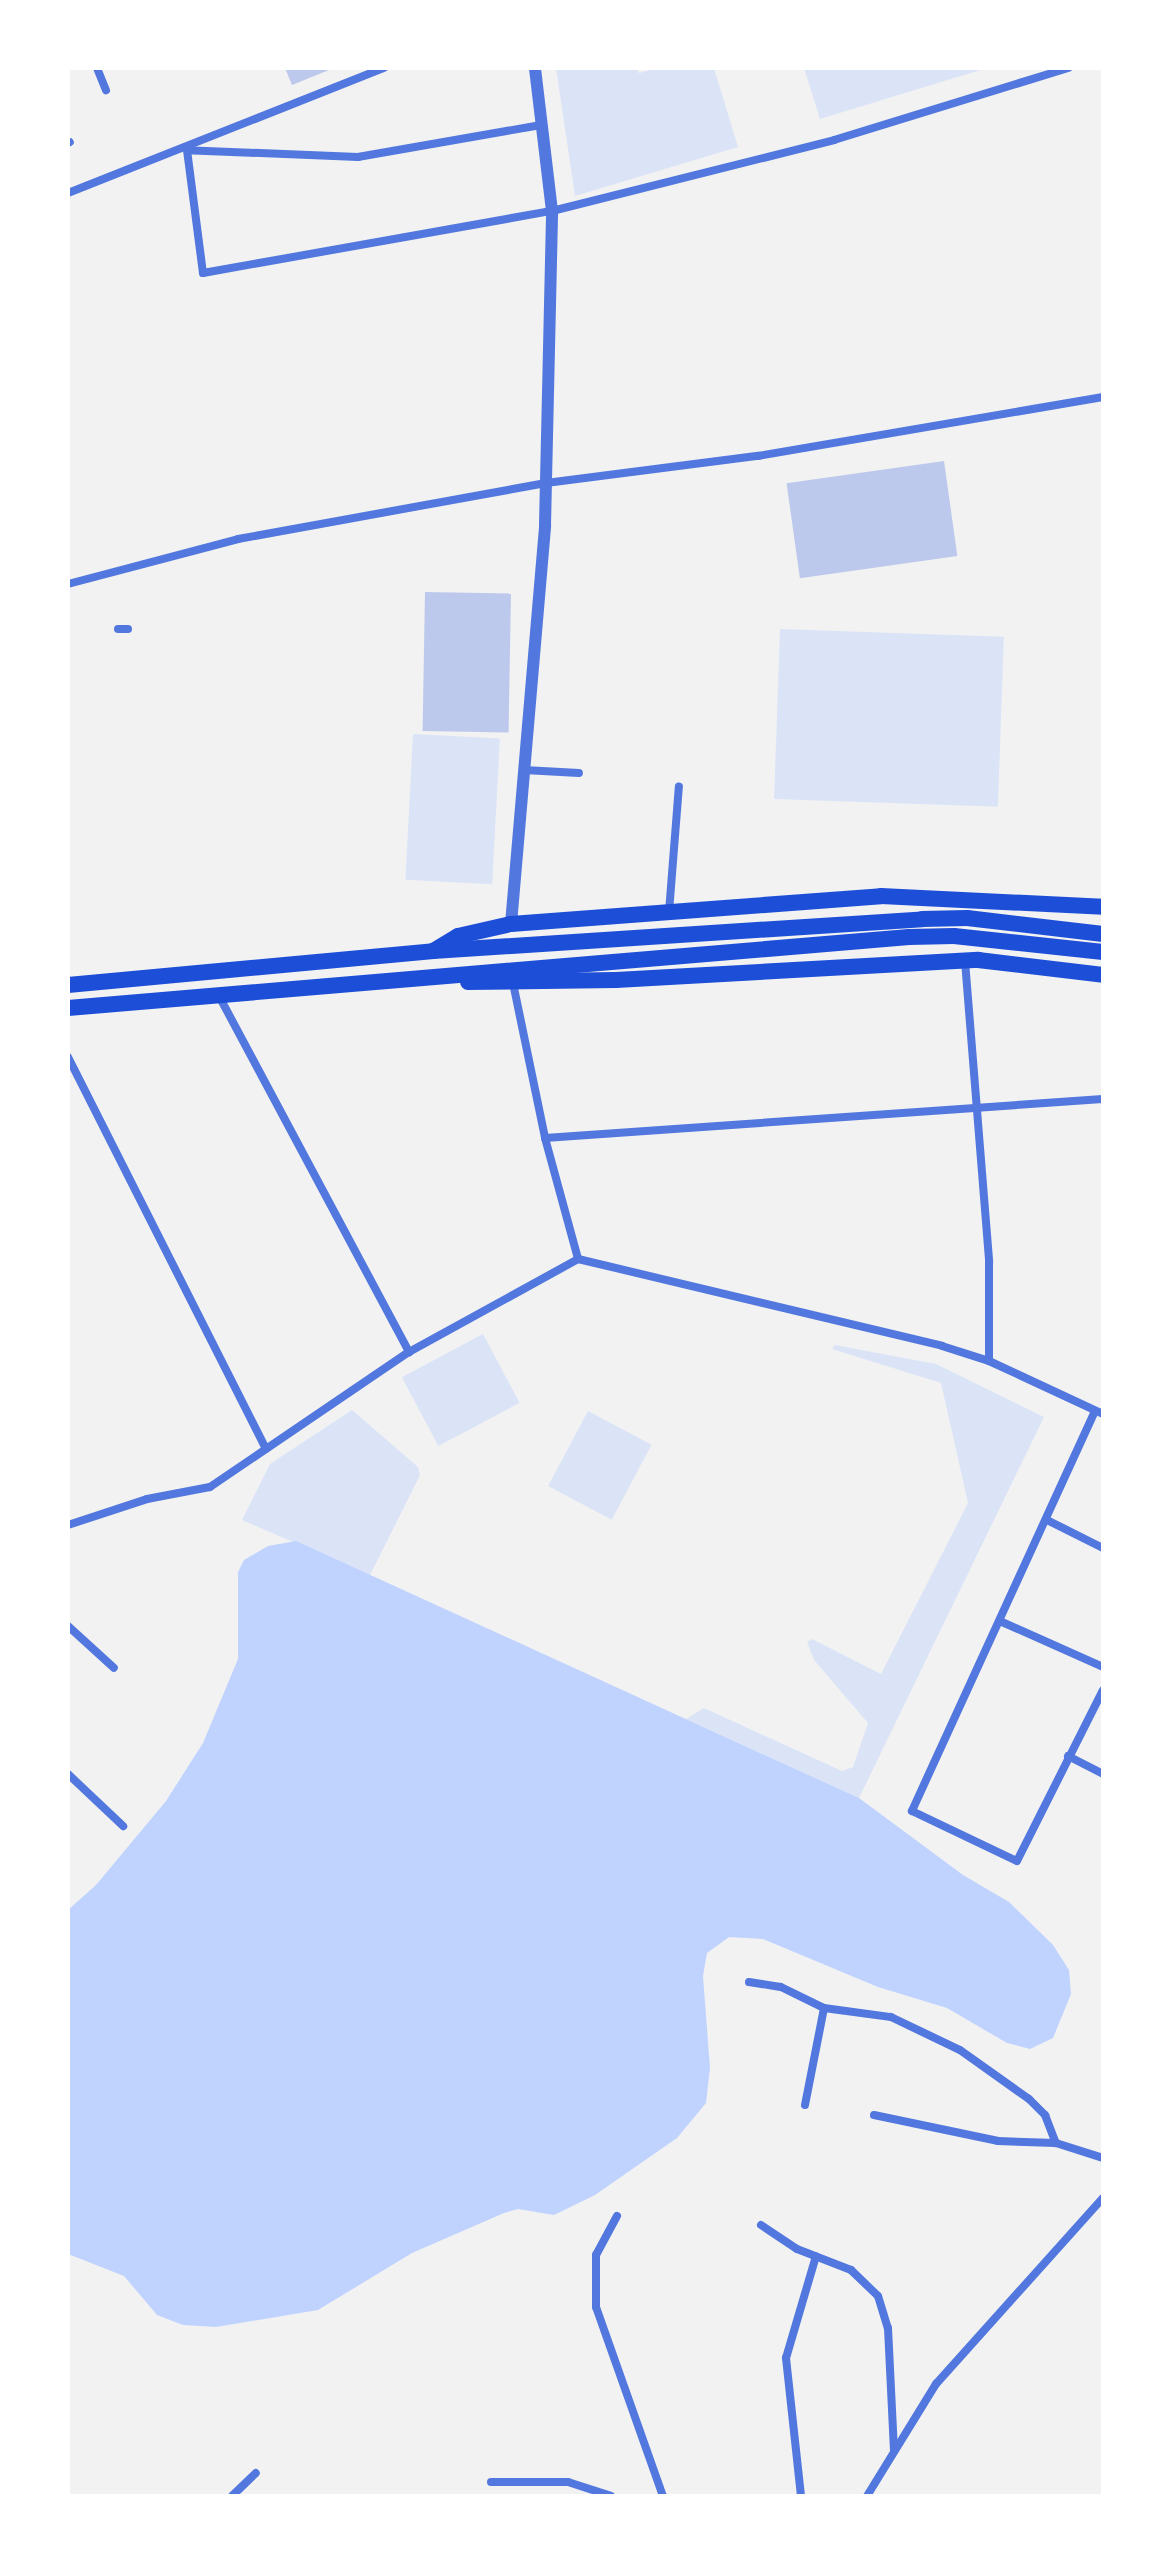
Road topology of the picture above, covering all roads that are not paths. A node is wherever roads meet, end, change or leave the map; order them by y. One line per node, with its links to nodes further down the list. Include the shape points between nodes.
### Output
1 (97, 68): 5 (street)
2 (384, 68): 7 (street)
3 (535, 68): 6 (street)
4 (1068, 68): 9 (street, via 834,140)
5 (106, 90)
6 (541, 125): 7 (street, via 358,157); 9 (street)
7 (187, 150): 8 (street); 9 (street, via 203,273)
8 (68, 193)
9 (552, 211): 11 (street)
10 (1103, 397): 11 (street, via 758,456)
11 (546, 483): 12 (street, via 238,539); 13 (street)
12 (68, 584)
13 (524, 770): 14 (street); 18 (street)
14 (579, 773)
15 (679, 786): 17 (street)
16 (1103, 907): 17 (main road, via 881,896)
17 (669, 913): 18 (main road)
18 (511, 924): 20 (main road, via 458,936)
19 (1103, 934): 20 (main road, via 967,918)
20 (433, 951): 26 (main road)
21 (1103, 952): 24 (main road, via 954,936)
22 (965, 961): 23 (main road); 25 (main road); 31 (street)
23 (1103, 975)
24 (443, 976): 25 (main road); 27 (main road)
25 (513, 983): 32 (street)
26 (68, 985)
27 (218, 994): 28 (main road); 34 (street)
28 (68, 1008)
29 (68, 1057): 37 (street)
30 (1103, 1099): 31 (street)
31 (979, 1111): 32 (street); 35 (street)
32 (545, 1138): 33 (street)
33 (578, 1259): 34 (street); 35 (street, via 892,1332)
34 (409, 1352): 37 (street)
35 (989, 1361): 36 (street)
36 (1099, 1413): 38 (street)
37 (266, 1449): 39 (street, via 210,1487 147,1499)
38 (1047, 1520): 40 (street); 41 (street)
39 (68, 1525)
40 (1103, 1548)
41 (1002, 1622): 43 (street); 46 (street, via 912,1811 1017,1861)
42 (68, 1626): 44 (street)
43 (1103, 1667)
44 (114, 1668)
45 (1103, 1690): 46 (street)
46 (1068, 1756): 48 (street)
47 (68, 1774): 49 (street)
48 (1103, 1774)
49 (123, 1826)
50 (749, 1982): 51 (street, via 781,1987)
51 (824, 2008): 52 (street); 54 (street, via 891,2017 960,2050 1029,2099 1045,2115)
52 (805, 2105)
53 (874, 2115): 54 (street, via 998,2141)
54 (1056, 2143): 55 (street)
55 (1103, 2158)
56 (1103, 2198): 60 (street, via 973,2337)
57 (617, 2216): 65 (street, via 596,2255 596,2307)
58 (761, 2225): 59 (street)
59 (816, 2256): 60 (street, via 860,2276 884,2311); 66 (street, via 786,2358)
60 (894, 2451): 67 (street)
61 (256, 2473): 63 (street)
62 (491, 2482): 64 (street, via 568,2482)
63 (232, 2496)
64 (611, 2496)
65 (663, 2496)
66 (801, 2496)
67 (867, 2496)

